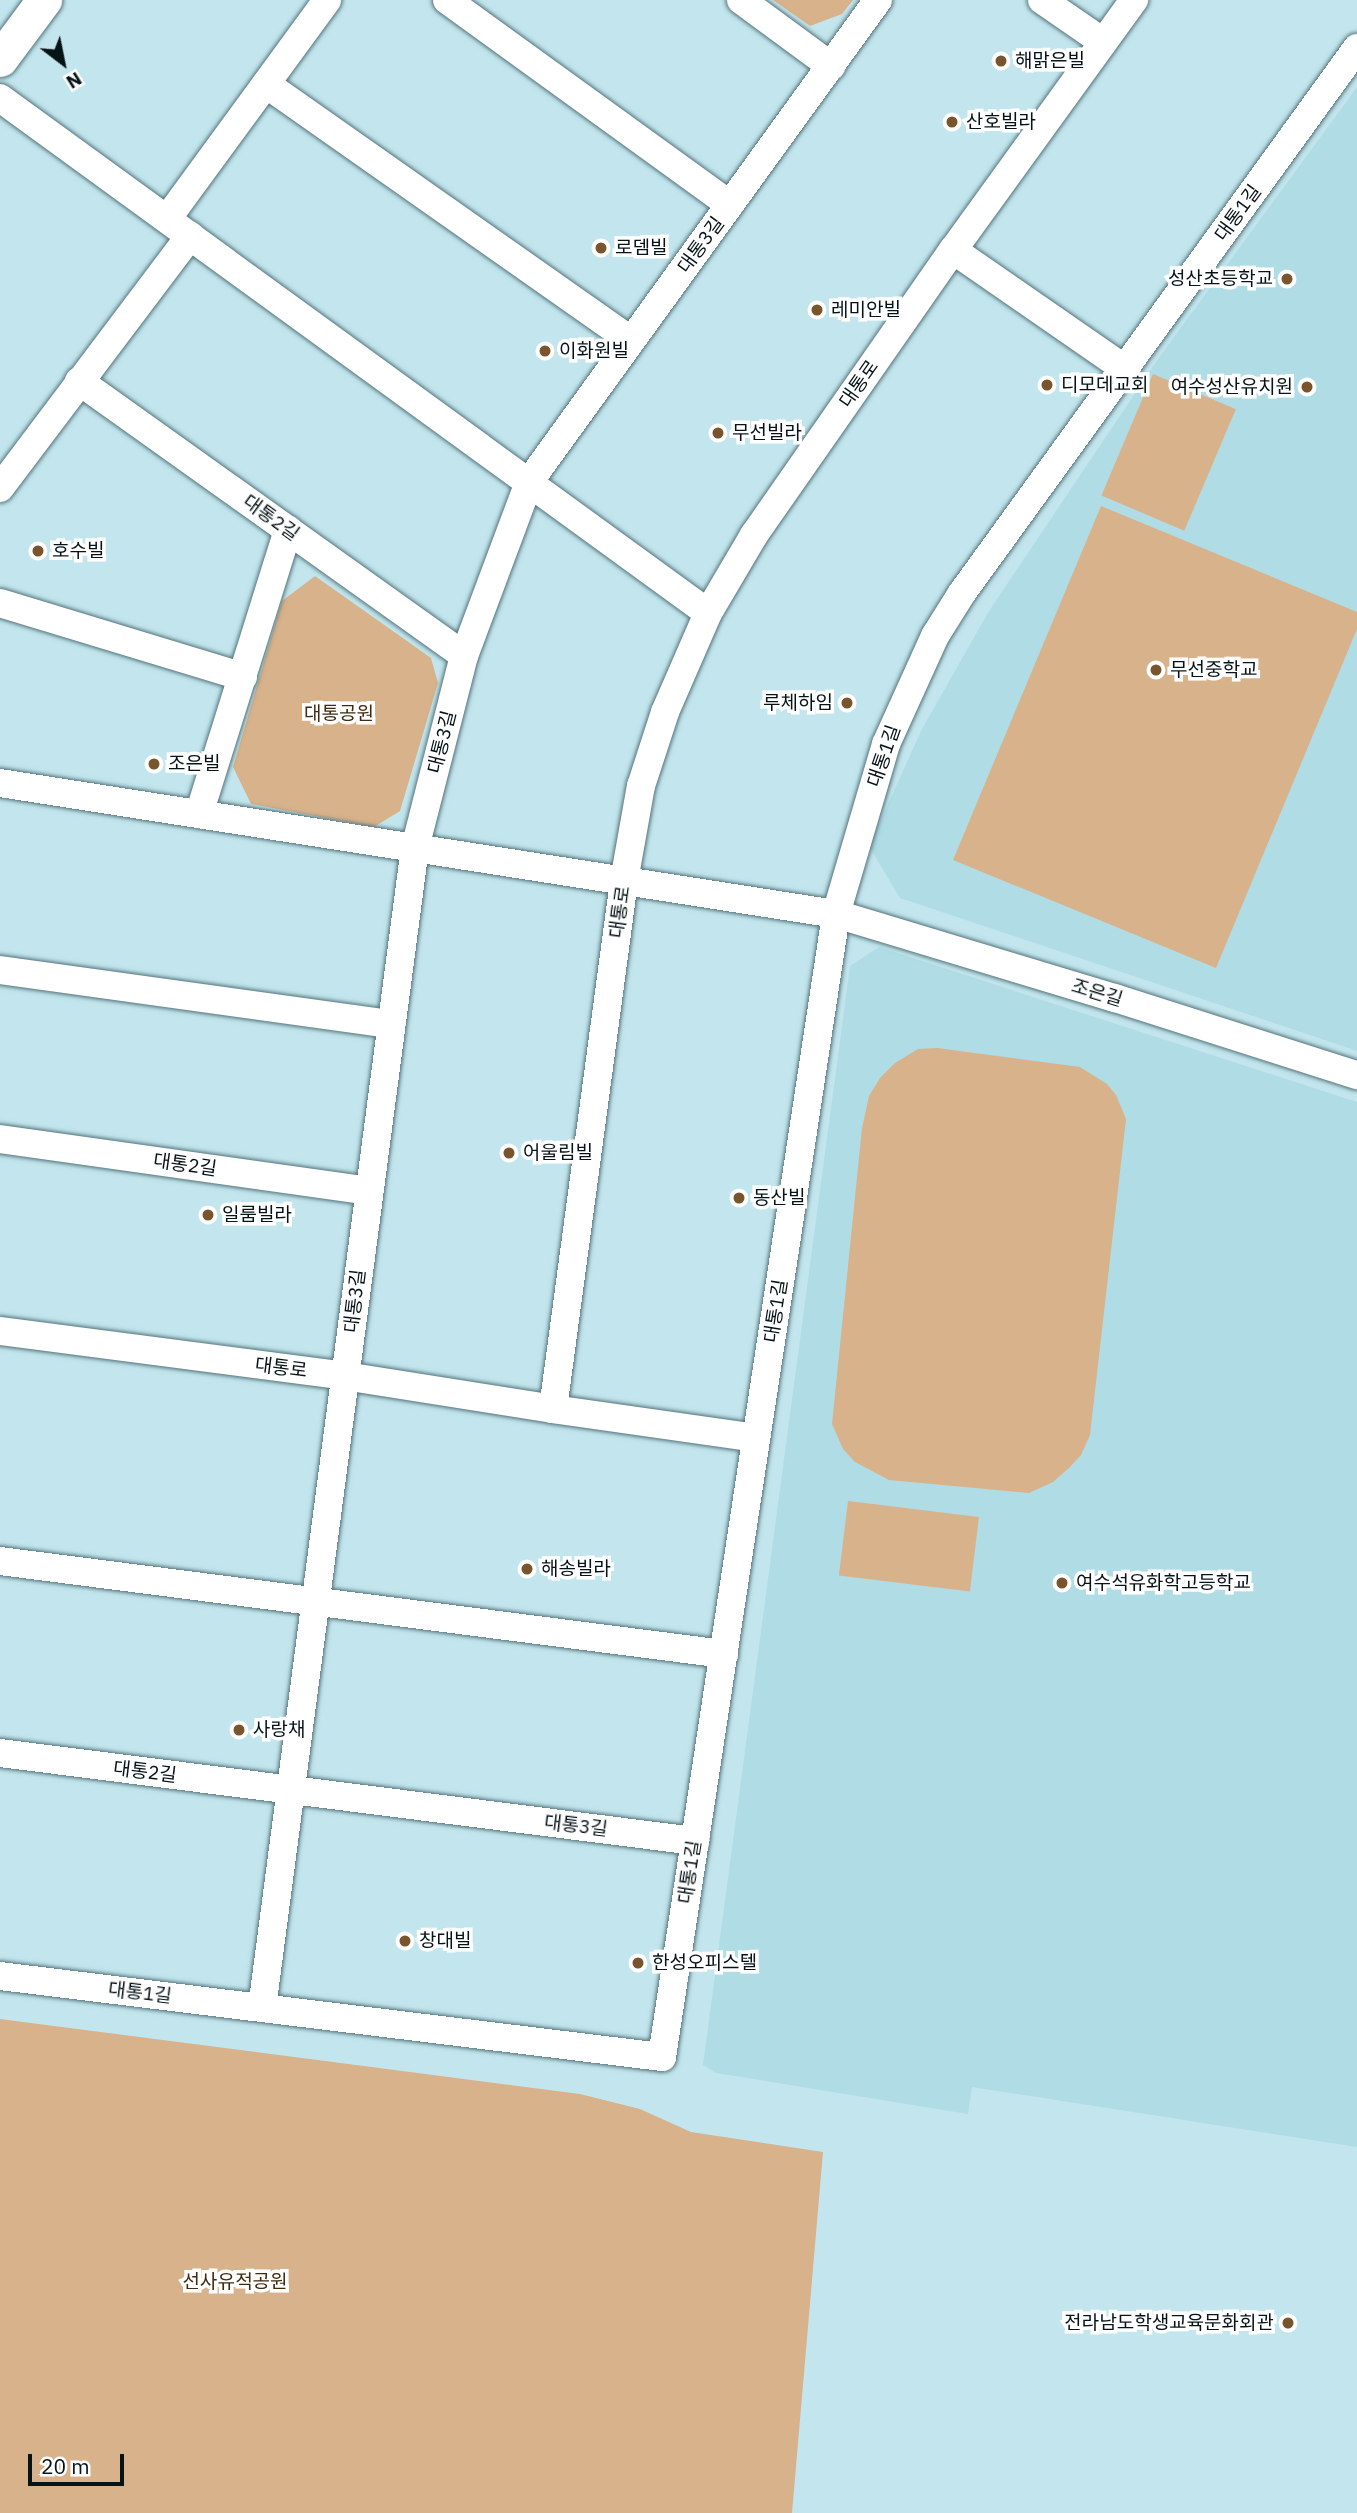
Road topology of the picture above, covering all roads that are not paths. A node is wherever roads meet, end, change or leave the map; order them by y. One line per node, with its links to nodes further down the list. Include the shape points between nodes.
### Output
1 (44, 0): 10 (street)
2 (327, 0): 12 (street)
3 (447, 0): 14 (street)
4 (741, 0): 11 (street)
5 (878, 0): 11 (street, 대통3길)
6 (1042, 0): 8 (street)
7 (1134, 0): 8 (street, 대통로)
8 (1103, 42): 17 (street, 대통로)
9 (1357, 48): 19 (street, 대통1길)
10 (0, 59)
11 (831, 66): 14 (street, 대통3길)
12 (266, 84): 15 (street); 18 (street)
13 (0, 98): 15 (street)
14 (730, 205): 18 (street, 대통3길)
15 (167, 219): 16 (street)
16 (190, 236): 20 (street); 21 (street)
17 (953, 250): 19 (street); 25 (street, 대통로, via 754,536)
18 (631, 341): 21 (street, 대통3길)
19 (1126, 370): 32 (street, 대통1길, via 935,636 886,744)
20 (79, 381): 22 (street); 23 (street, 대통2길)
21 (529, 482): 25 (street); 26 (street, 대통3길)
22 (0, 488)
23 (288, 530): 26 (street, 대통2길); 27 (street)
24 (0, 603): 27 (street)
25 (708, 613): 31 (street, 대통로, via 640,786)
26 (464, 656): 30 (street, 대통3길)
27 (243, 677): 29 (street)
28 (0, 783): 29 (street)
29 (199, 814): 30 (street)
30 (415, 848): 31 (street, 조은길); 34 (street, 대통3길)
31 (624, 881): 32 (street, 조은길); 40 (street, 대통로)
32 (836, 914): 35 (street, 조은길); 41 (street, 대통1길)
33 (0, 970): 34 (street)
34 (391, 1024): 37 (street, 대통3길)
35 (1357, 1076)
36 (0, 1139): 37 (street, 대통2길)
37 (369, 1191): 39 (street, 대통3길)
38 (0, 1331): 39 (street, 대통로)
39 (345, 1376): 40 (street, 대통로); 43 (street, 대통3길)
40 (553, 1409): 41 (street)
41 (756, 1438): 44 (street, 대통1길)
42 (0, 1561): 43 (street)
43 (316, 1602): 44 (street); 46 (street, 대통3길)
44 (723, 1654): 47 (street, 대통1길)
45 (0, 1753): 46 (street, 대통2길)
46 (291, 1791): 47 (street, 대통3길); 49 (street, 대통3길)
47 (695, 1841): 49 (street, 대통1길, via 662,2057)
48 (0, 1976): 49 (street, 대통1길)
49 (262, 2008)

